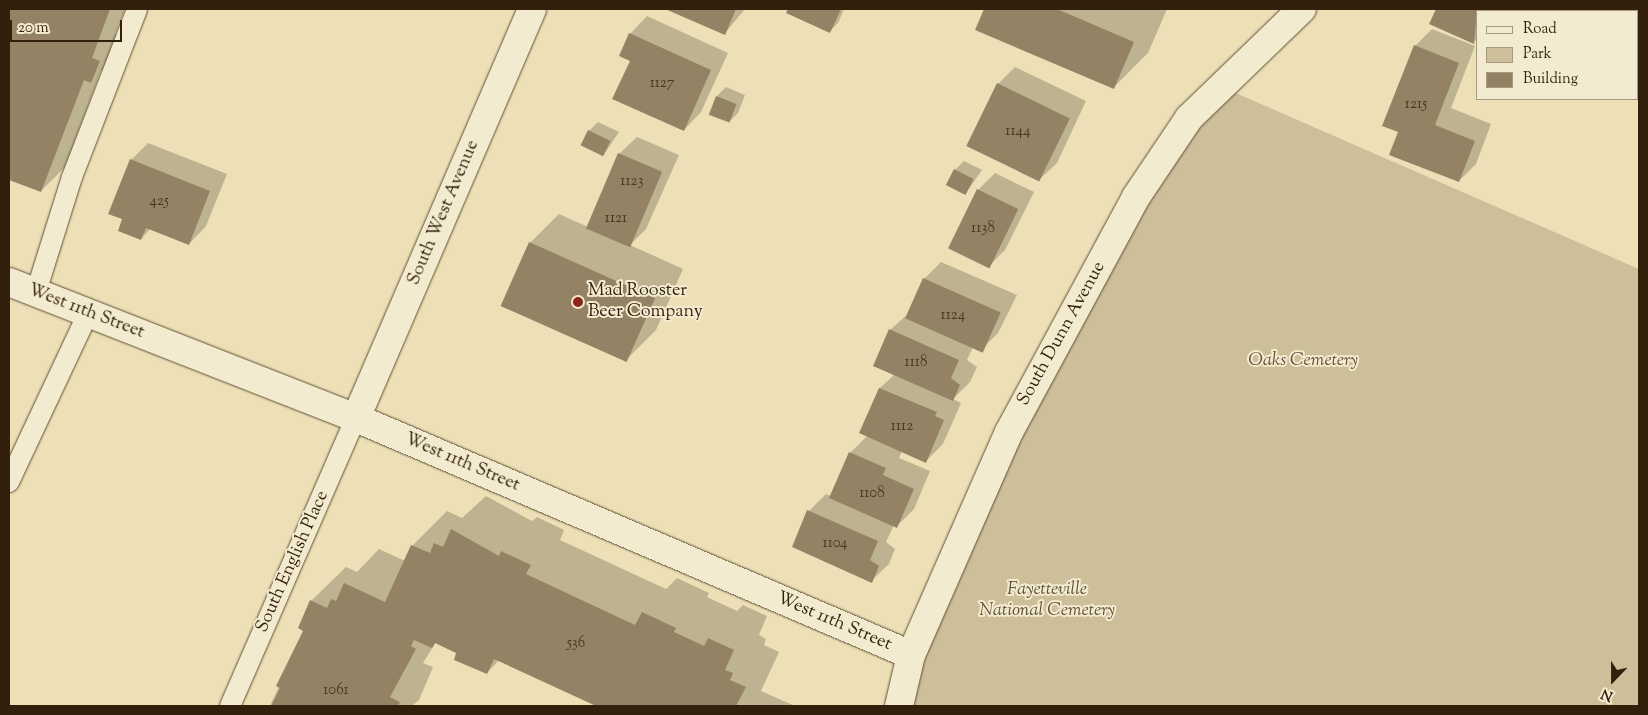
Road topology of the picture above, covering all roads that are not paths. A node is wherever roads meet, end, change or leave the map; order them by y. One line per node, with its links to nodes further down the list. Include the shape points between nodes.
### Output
1 (137, 9): 5 (lane, via 72,177)
2 (532, 9): 7 (street, South West Avenue)
3 (1302, 9): 9 (street, South Dunn Avenue, via 1189,118 1136,197 1009,432)
4 (9, 282): 5 (street, West 11th Street)
5 (36, 292): 6 (street, West 11th Street)
6 (88, 312): 7 (street, West 11th Street); 8 (lane)
7 (356, 418): 9 (street, West 11th Street); 10 (lane, South English Place)
8 (9, 482)
9 (911, 655): 11 (street, South Dunn Avenue)
10 (230, 706)
11 (899, 706)

